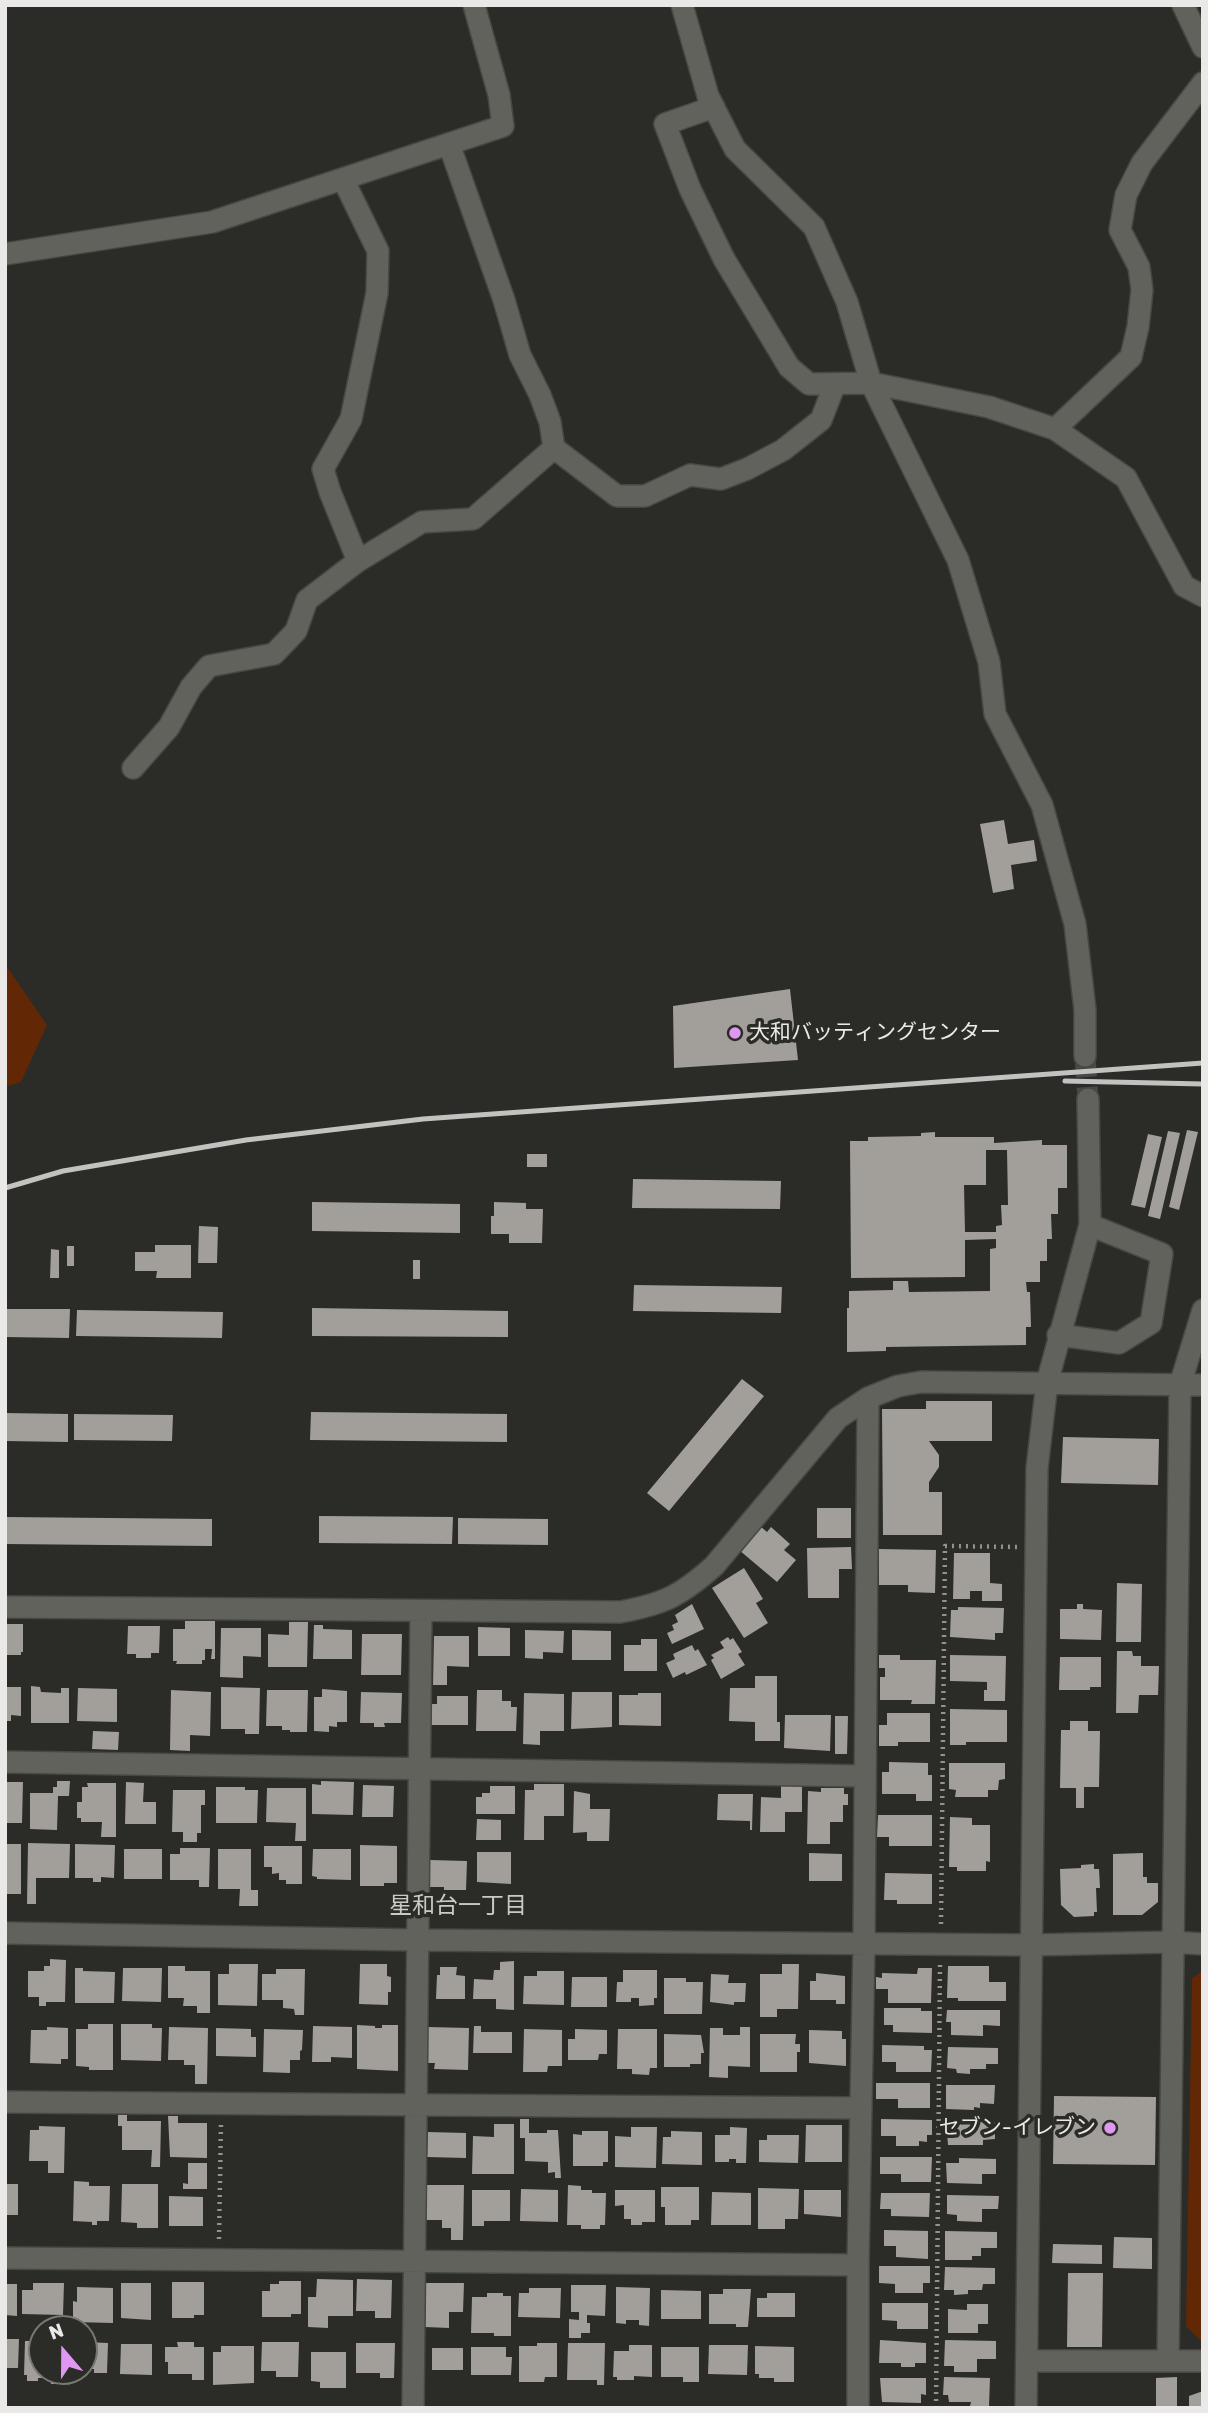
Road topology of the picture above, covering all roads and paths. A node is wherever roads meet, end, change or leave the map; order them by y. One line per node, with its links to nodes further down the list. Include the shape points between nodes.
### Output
1 (474, 5): 7 (street, via 503,126)
2 (682, 5): 6 (street)
3 (1183, 5): 4 (street)
4 (1203, 47)
5 (1203, 83): 12 (street, via 1142,163 1126,195 1120,230 1139,267 1142,290 1131,357)
6 (714, 107): 10 (street, via 735,149 814,227 847,302); 11 (street, via 665,124 690,189 724,259 789,367 809,384)
7 (449, 144): 8 (street); 13 (street, via 520,355 550,422)
8 (343, 179): 9 (street, via 212,222); 14 (street, via 378,251 377,293 351,419 323,469)
9 (5, 254)
10 (871, 383): 11 (street); 12 (street, via 989,407); 17 (street, via 958,560 989,662 995,714 1042,805 1075,924)
11 (835, 384): 13 (street, via 821,420 783,450 721,479 690,475 645,496 617,496)
12 (1055, 429): 15 (street, via 1126,478 1184,586)
13 (554, 448): 14 (street, via 473,519 422,522)
14 (358, 561): 16 (street, via 307,600 296,631 274,654 209,666 191,687 169,727)
15 (1203, 596)
16 (133, 768)
17 (1085, 1056)
18 (1087, 1099): 19 (street)
19 (1090, 1225): 21 (street); 21 (street, via 1163,1254 1151,1323 1119,1343)
20 (1203, 1310): 23 (street)
21 (1058, 1335): 22 (street)
22 (1047, 1383): 23 (street); 25 (street, via 921,1382); 36 (street, via 1037,1468)
23 (1180, 1385): 24 (street); 33 (street)
24 (1203, 1385)
25 (868, 1398): 27 (street, via 838,1418 714,1566 691,1586 656,1605 620,1612); 30 (street)
26 (5, 1606): 27 (street)
27 (421, 1612): 29 (street)
28 (5, 1762): 29 (street)
29 (420, 1769): 30 (street); 32 (street)
30 (865, 1776): 34 (street)
31 (5, 1933): 32 (street)
32 (417, 1940): 34 (street); 39 (street)
33 (1172, 1942): 35 (street); 36 (street); 45 (street)
34 (864, 1944): 36 (street); 40 (street)
35 (1203, 1944)
36 (1031, 1945): 46 (street)
37 (5, 2102): 38 (street)
38 (221, 2103): 39 (street); 42 (path)
39 (416, 2105): 40 (street); 43 (street)
40 (861, 2108): 44 (street)
41 (5, 2258): 42 (street)
42 (218, 2261): 43 (street)
43 (414, 2263): 44 (street); 48 (street)
44 (858, 2265): 49 (street)
45 (1168, 2360): 46 (street); 47 (street)
46 (1027, 2361): 50 (street)
47 (1203, 2361)
48 (413, 2408)
49 (858, 2408)
50 (1026, 2408)

